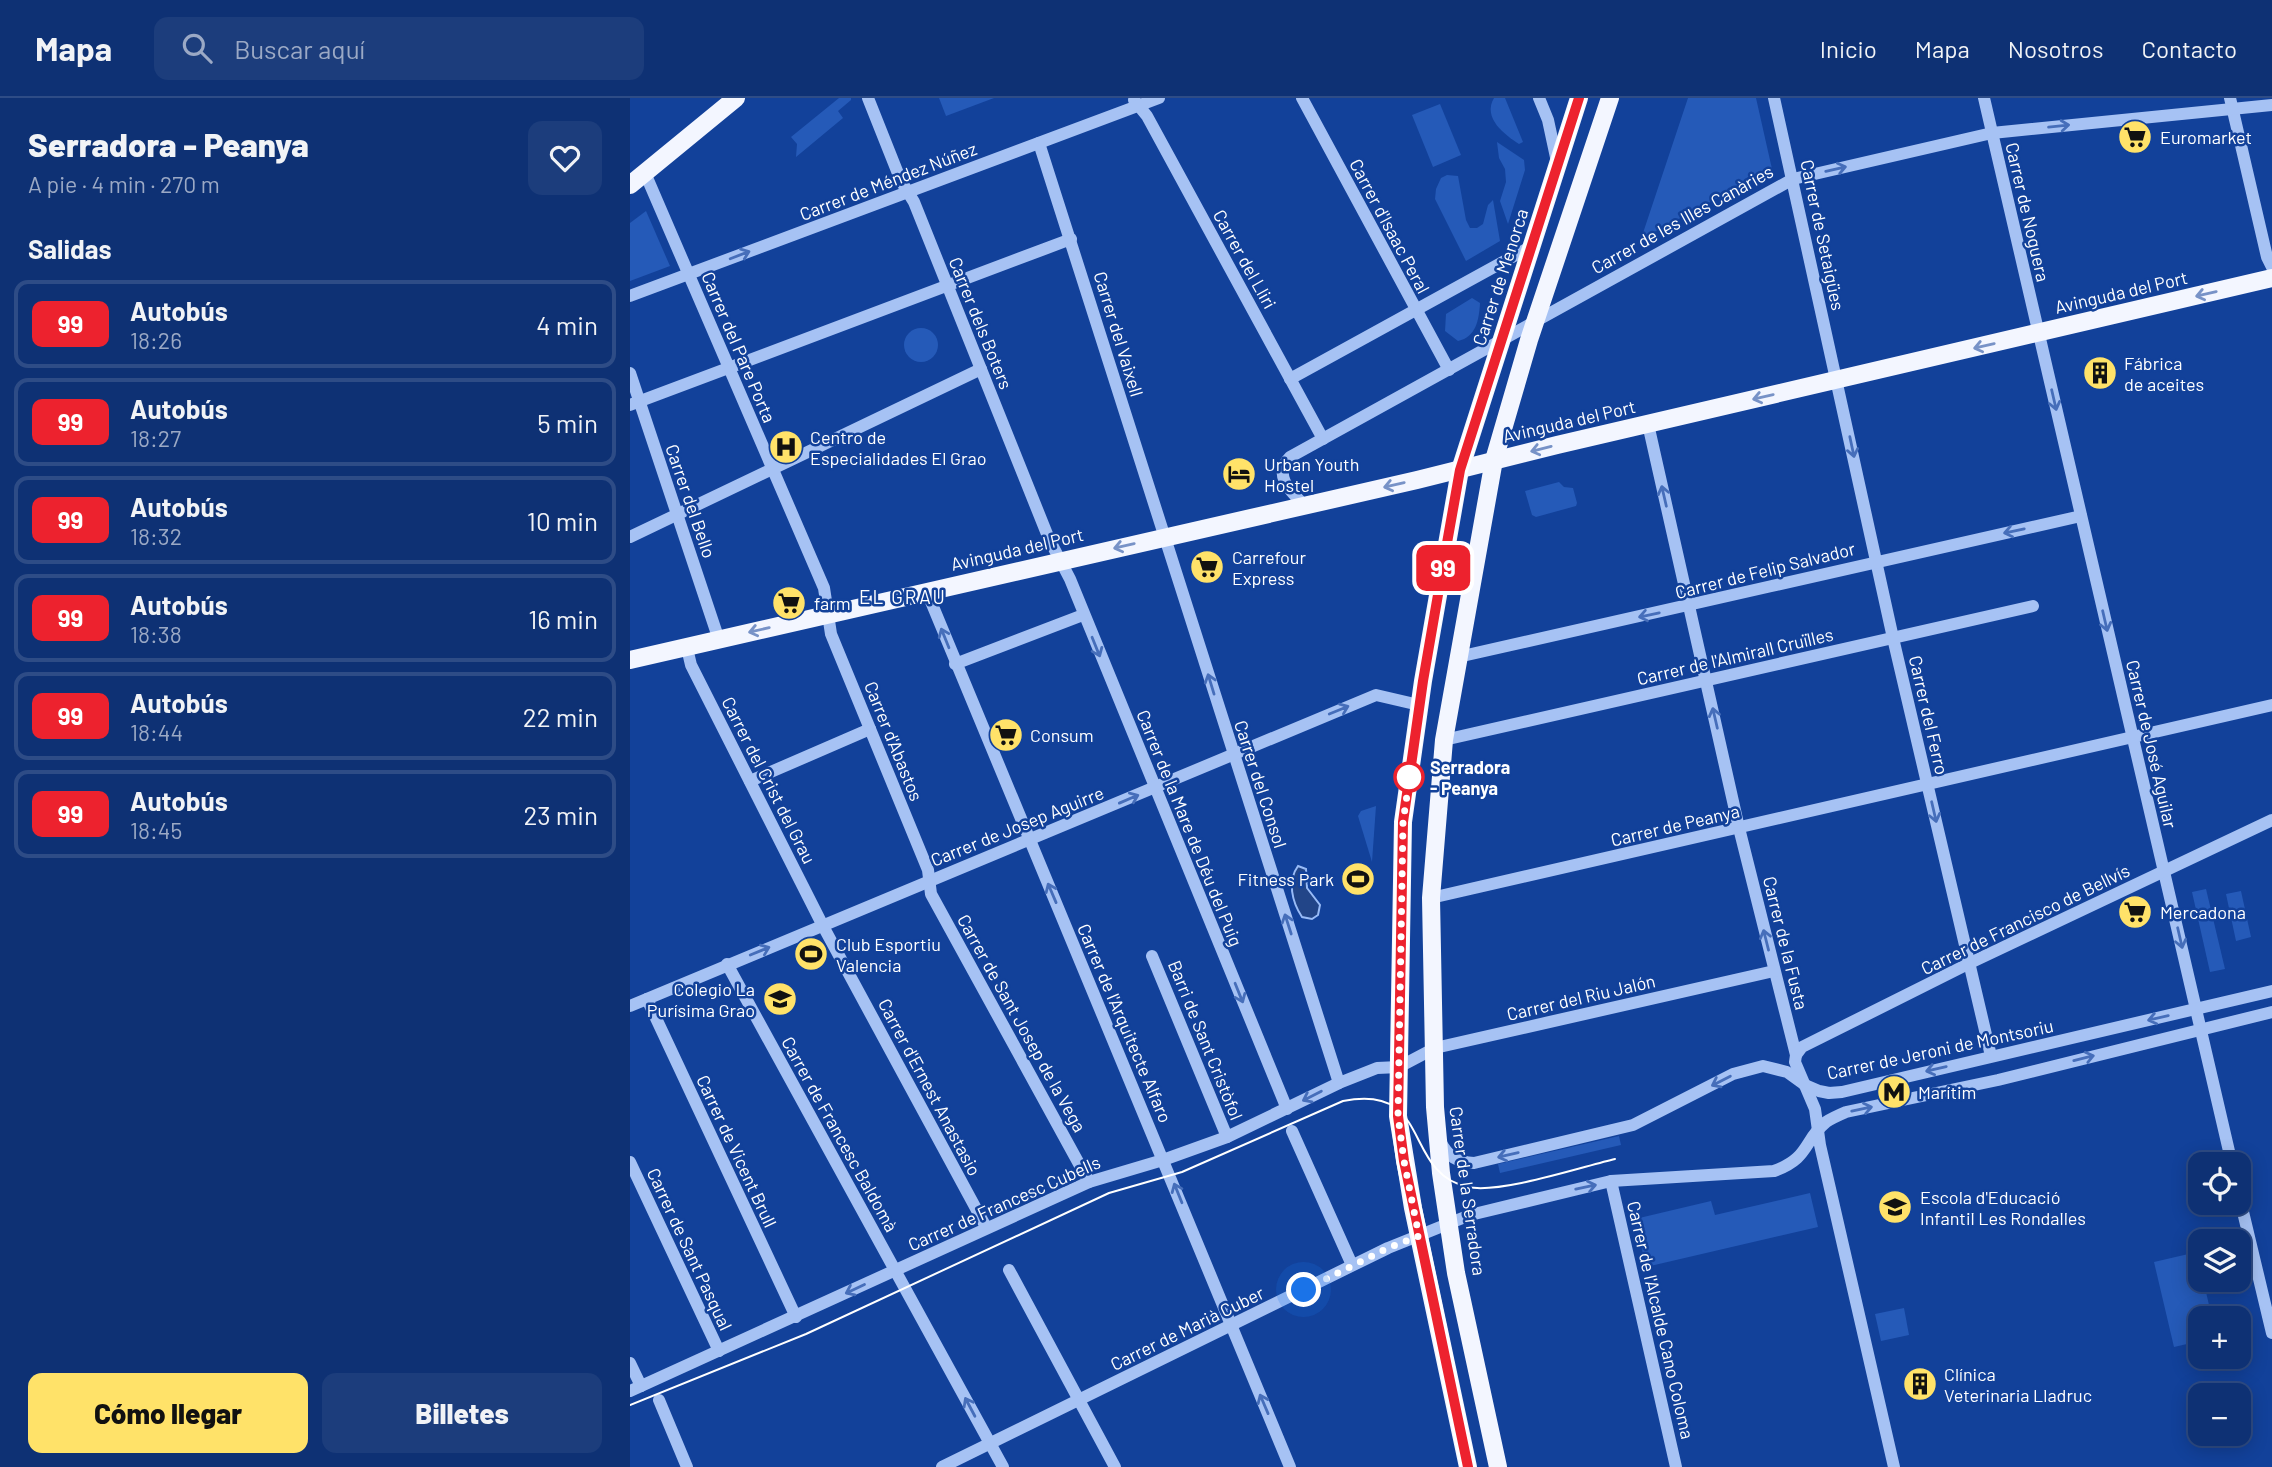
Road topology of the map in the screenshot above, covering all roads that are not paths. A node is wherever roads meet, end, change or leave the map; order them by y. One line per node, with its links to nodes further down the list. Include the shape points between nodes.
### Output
1 (736, 98): 16 (main road)
2 (868, 98): 19 (street, Carrer dels Boters)
3 (1159, 98): 10 (street, Carrer de Méndez Núñez)
4 (1302, 98): 27 (street, Carrer d'Isaac Peral)
5 (1539, 98): 15 (street)
6 (1579, 98): 15 (main road, Carrer de Menorca)
7 (1610, 98): 28 (main road)
8 (1774, 98): 17 (street, Carrer de Setaigües)
9 (1984, 98): 13 (street, Carrer de Noguera)
10 (1135, 101): 14 (street, Carrer de Méndez Núñez); 35 (street, Carrer del Lliri)
11 (2231, 103): 12 (street, Carrer de les Illes Canàries); 13 (street, Carrer de les Illes Canàries, one-way to 11); 22 (street)
12 (2272, 105)
13 (1992, 134): 17 (street, Carrer de les Illes Canàries, one-way to 13); 29 (street, Carrer de Noguera)
14 (1039, 143): 19 (street, Carrer de Méndez Núñez); 20 (street, Carrer del Vaixell)
15 (1558, 168): 21 (main road, Carrer de Menorca)
16 (645, 173): 18 (main road); 23 (street, Carrer del Pare Porta)
17 (1793, 178): 28 (street, Carrer de les Illes Canàries); 36 (street, Carrer de Setaigües)
18 (630, 185)
19 (908, 192): 23 (street, Carrer de Méndez Núñez, one-way to 19); 25 (street, Carrer dels Boters)
20 (1071, 239): 25 (street); 46 (street, Carrer del Vaixell)
21 (1532, 246): 27 (street); 30 (main road, Carrer de Menorca)
22 (2272, 267)
23 (690, 274): 26 (street, Carrer de Méndez Núñez); 31 (street, Carrer del Pare Porta)
24 (2272, 278): 29 (main road, Avinguda del Port, one-way to 29)
25 (947, 285): 31 (street); 32 (street, Carrer dels Boters)
26 (630, 296)
27 (1415, 309): 33 (street, Carrer d'Isaac Peral); 35 (street)
28 (1536, 320): 30 (street, Carrer de les Illes Canàries); 40 (main road)
29 (2038, 333): 36 (main road, Avinguda del Port, one-way to 36); 45 (street, Carrer de José Aguilar, one-way to 45)
30 (1501, 341): 33 (street, Carrer de les Illes Canàries); 42 (main road, Carrer de Menorca)
31 (729, 366): 37 (street); 41 (street, Carrer del Pare Porta)
32 (981, 369): 41 (street); 48 (street, Carrer dels Boters)
33 (1449, 370): 39 (street, Carrer de les Illes Canàries)
34 (630, 373): 37 (street, Carrer del Bello)
35 (1290, 379): 39 (street, Carrer del Lliri)
36 (1836, 380): 38 (main road, Avinguda del Port, one-way to 38); 49 (street, Carrer del Ferro, one-way to 49)
37 (635, 404): 44 (street, Carrer del Bello)
38 (1648, 424): 40 (main road, Avinguda del Port, one-way to 40); 51 (street, Carrer de la Fusta, one-way to 38)
39 (1323, 439): 43 (street, Carrer de les Illes Canàries, via 1284,464 1286,487)
40 (1494, 460): 42 (main road, Avinguda del Port); 58 (main road, Carrer de la Serradora)
41 (772, 468): 44 (street); 53 (street, Carrer del Pare Porta, via 824,588)
42 (1460, 470): 43 (main road, Avinguda del Port, one-way to 43); 62 (main road)
43 (1305, 506): 46 (main road, Avinguda del Port)
44 (677, 516): 47 (street); 56 (street, Carrer del Bello)
45 (2081, 516): 49 (street, Carrer de Felip Salvador, one-way to 49); 65 (street, Carrer de José Aguilar, one-way to 65)
46 (1164, 536): 48 (main road, Avinguda del Port, one-way to 48); 67 (street, Carrer del Consol, one-way to 46)
47 (630, 537)
48 (1060, 561): 50 (main road, Avinguda del Port); 54 (street, Carrer de la Mare de Déu del Puig)
49 (1877, 561): 51 (street, Carrer de Felip Salvador); 55 (street, Carrer del Ferro)
50 (927, 592): 53 (main road, Avinguda del Port); 60 (street, Carrer de l'Arquitecte Alfaro, one-way to 50)
51 (1689, 606): 58 (street, Carrer de Felip Salvador, one-way to 58); 61 (street, Carrer de la Fusta)
52 (2034, 606): 55 (street, Carrer de l'Almirall Cruïlles)
53 (827, 614): 56 (main road, Avinguda del Port, one-way to 56); 64 (street, Carrer d'Abastos)
54 (1083, 615): 60 (street); 70 (street, Carrer de la Mare de Déu del Puig, one-way to 70)
55 (1893, 638): 61 (street, Carrer de l'Almirall Cruïlles); 69 (street, Carrer del Ferro)
56 (719, 640): 57 (main road, Avinguda del Port)
57 (687, 648): 59 (main road, Avinguda del Port); 68 (street, Carrer del Crist del Grau, via 691,665)
58 (1458, 657): 66 (main road, Carrer de la Serradora)
59 (630, 660)
60 (955, 664): 73 (street, Carrer de l'Arquitecte Alfaro)
61 (1706, 681): 66 (street, Carrer de l'Almirall Cruïlles); 72 (street, Carrer de la Fusta, one-way to 61)
62 (1419, 705): 67 (street, Carrer de Josep Aguirre, one-way to 62, via 1376,695); 91 (main road, via 1403,822)
63 (2272, 705): 65 (street, Carrer de Peanya)
64 (870, 729): 68 (street); 75 (street, Carrer d'Abastos)
65 (2133, 737): 69 (street, Carrer de Peanya); 74 (street, Carrer de José Aguilar)
66 (1444, 740): 76 (main road, Carrer de la Serradora)
67 (1233, 754): 70 (street, Carrer de Josep Aguirre); 92 (street, Carrer del Consol, one-way to 67)
68 (750, 781): 77 (street, Carrer del Crist del Grau)
69 (1927, 786): 72 (street, Carrer de Peanya); 79 (street, Carrer del Ferro, one-way to 79)
70 (1155, 789): 73 (street, Carrer de Josep Aguirre, one-way to 70); 94 (street, Carrer de la Mare de Déu del Puig, one-way to 94)
71 (2272, 820): 74 (street, Carrer de Francisco de Bellvís)
72 (1739, 828): 76 (street, Carrer de Peanya); 81 (street, Carrer de la Fusta, one-way to 72)
73 (1030, 841): 75 (street, Carrer de Josep Aguirre); 100 (street, Carrer de l'Arquitecte Alfaro, one-way to 73)
74 (2164, 872): 79 (street, Carrer de Francisco de Bellvís); 85 (street, Carrer de José Aguilar, one-way to 85)
75 (929, 881): 77 (street, Carrer de Josep Aguirre); 103 (street, Carrer de Sant Josep de la Vega, via 931,894)
76 (1432, 898): 88 (main road, Carrer de la Serradora)
77 (823, 926): 80 (street, Carrer de Josep Aguirre, one-way to 77); 106 (street, Carrer d'Ernest Anastasio)
78 (1152, 956): 97 (street, Barri de Sant Cristòfol)
79 (1970, 963): 89 (street, Carrer de Francisco de Bellvís, via 1810,1042); 90 (street, Carrer del Ferro)
80 (727, 964): 83 (street, Carrer de Josep Aguirre); 110 (street, Carrer de Francesc Baldomà)
81 (1774, 971): 88 (street, Carrer del Riu Jalón); 89 (street, Carrer de la Fusta)
82 (2272, 991): 85 (street, Carrer de Jeroni de Montsoriu)
83 (647, 999): 84 (street, Carrer de Josep Aguirre); 111 (street, Carrer de Vicent Brull)
84 (630, 1006)
85 (2196, 1009): 87 (street, Carrer de José Aguilar); 90 (street, Carrer de Jeroni de Montsoriu, one-way to 90)
86 (2272, 1012): 87 (street)
87 (2201, 1029): 96 (street, one-way to 87, via 1846,1112); 99 (street, Carrer de José Aguilar)
88 (1435, 1048): 91 (street, Carrer del Riu Jalón); 98 (main road, Carrer de la Serradora)
89 (1796, 1055): 93 (street, Carrer de la Fusta)
90 (1991, 1056): 93 (street, Carrer de Jeroni de Montsoriu, one-way to 93, via 1842,1092)
91 (1399, 1067): 92 (street, Carrer de Francesc Cubells, via 1377,1068); 107 (main road, via 1398,1116)
92 (1339, 1083): 94 (street, Carrer de Francesc Cubells, one-way to 94)
93 (1805, 1085): 96 (street, Carrer de la Fusta); 98 (street, Carrer de Jeroni de Montsoriu, one-way to 98, via 1787,1072 1763,1066 1733,1074 1633,1125 1474,1163 1458,1162)
94 (1287, 1109): 97 (street, Carrer de Francesc Cubells)
95 (1292, 1131): 108 (street)
96 (1818, 1132): 102 (street, via 1804,1153 1774,1171); 128 (street, Carrer de la Fusta)
97 (1227, 1136): 100 (street, Carrer de Francesc Cubells)
98 (1437, 1136): 105 (main road, Carrer de la Serradora)
99 (2229, 1152)
100 (1163, 1160): 103 (street, Carrer de Francesc Cubells); 112 (street, Carrer de l'Arquitecte Alfaro, one-way to 100)
101 (630, 1162): 114 (street, Carrer de Sant Pasqual)
102 (1611, 1181): 105 (street, one-way to 102); 127 (street, Carrer de l'Alcalde Cano Coloma)
103 (1089, 1182): 106 (street, Carrer de Francesc Cubells)
104 (2244, 1215): 113 (street)
105 (1448, 1222): 107 (street, Carrer de Marià Cuber); 126 (main road, Carrer de la Serradora)
106 (986, 1227): 110 (street, Carrer de Francesc Cubells)
107 (1419, 1236): 108 (street, Carrer de Marià Cuber); 125 (main road)
108 (1352, 1265): 112 (street, Carrer de Marià Cuber)
109 (1009, 1270): 118 (street)
110 (895, 1271): 111 (street, Carrer de Francesc Cubells, one-way to 111); 119 (street, Carrer de Francesc Baldomà, one-way to 110)
111 (796, 1317): 114 (street, Carrer de Francesc Cubells)
112 (1232, 1326): 118 (street, Carrer de Marià Cuber); 124 (street, Carrer de l'Arquitecte Alfaro, one-way to 112)
113 (2272, 1333)
114 (719, 1351): 116 (street, Carrer de Francesc Cubells)
115 (630, 1363): 116 (street)
116 (635, 1389)
117 (659, 1400): 120 (street)
118 (1079, 1401): 119 (street, Carrer de Marià Cuber); 123 (street)
119 (990, 1443): 121 (street, Carrer de Marià Cuber); 122 (street, Carrer de Francesc Baldomà)
120 (687, 1467)
121 (942, 1467)
122 (1003, 1467)
123 (1115, 1467)
124 (1290, 1467)
125 (1468, 1467)
126 (1499, 1467)
127 (1676, 1467)
128 (1894, 1467)

